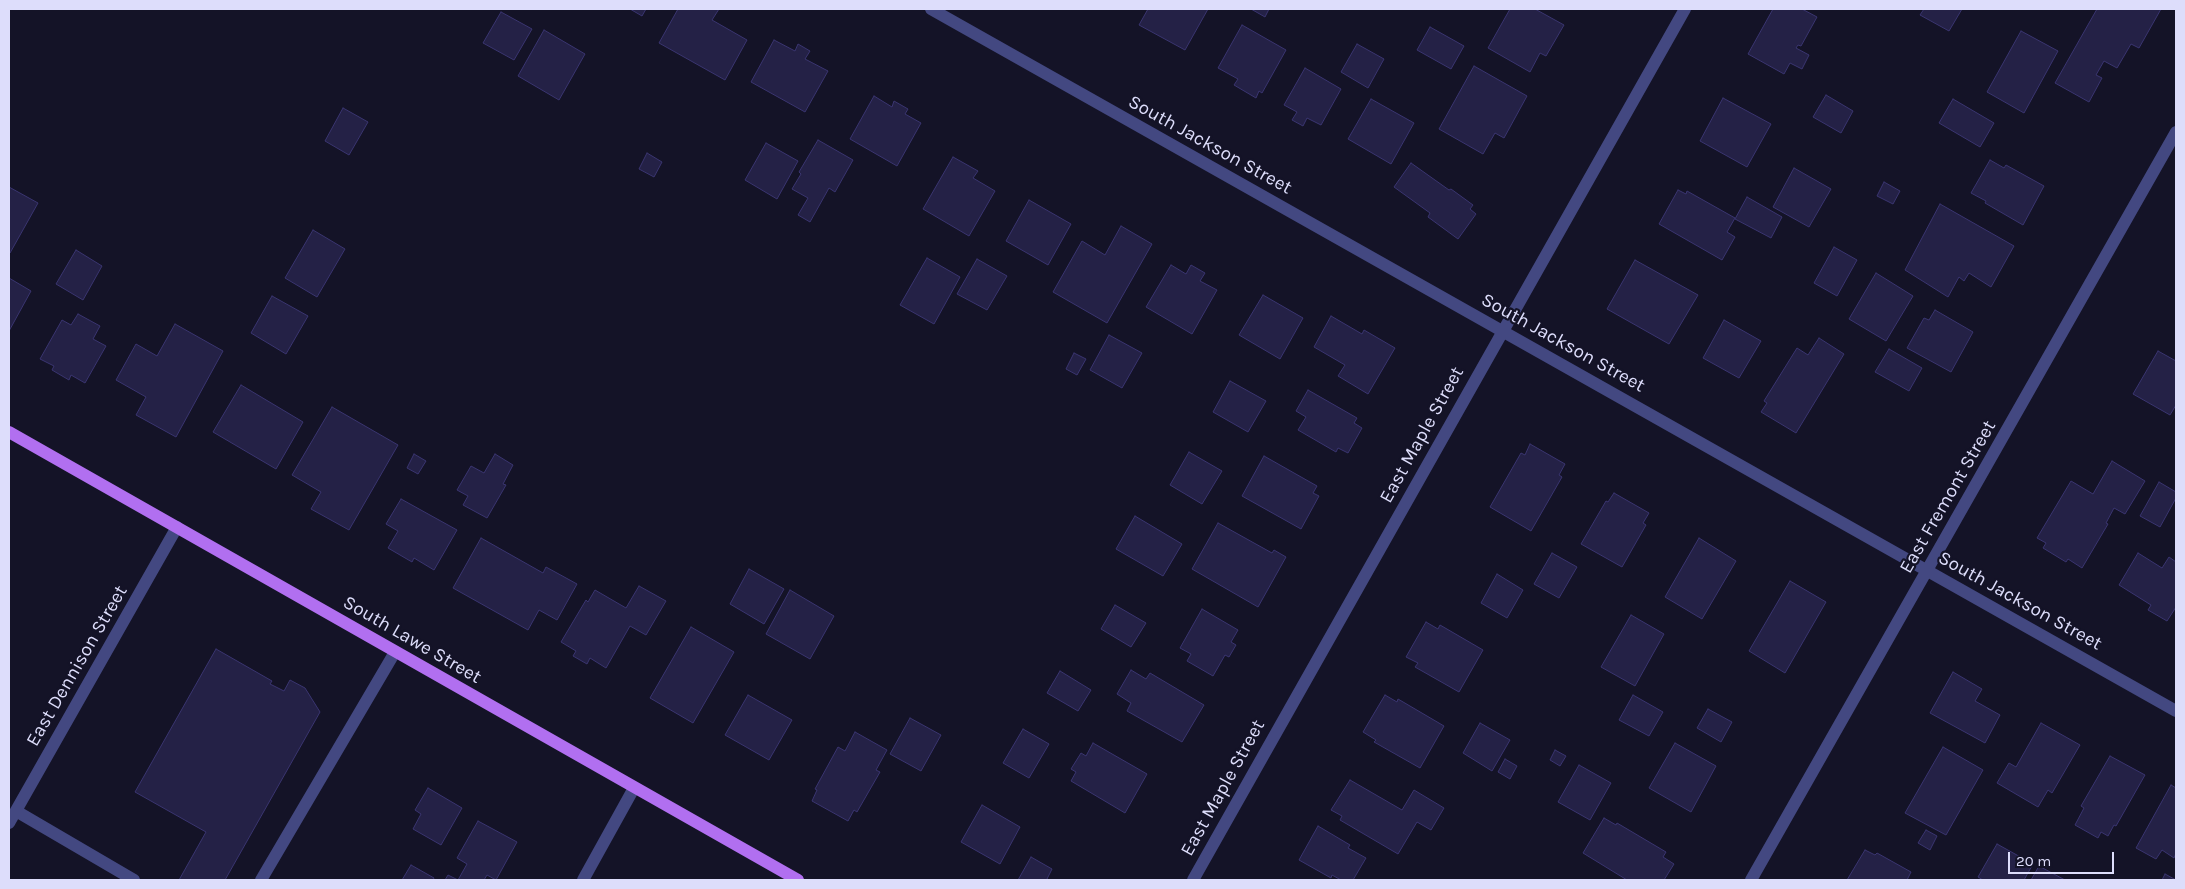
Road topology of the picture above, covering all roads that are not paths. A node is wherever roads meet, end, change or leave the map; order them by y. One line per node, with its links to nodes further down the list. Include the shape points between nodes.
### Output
1 (931, 9): 4 (street, South Jackson Street)
2 (1685, 9): 4 (street, East Maple Street)
3 (2176, 132): 7 (street, East Fremont Street)
4 (1503, 331): 7 (street, South Jackson Street); 17 (street, East Maple Street)
5 (9, 432): 6 (main road, South Lawe Street)
6 (177, 527): 8 (main road, South Lawe Street); 11 (street, East Dennison Street)
7 (1928, 570): 9 (street, South Jackson Street); 18 (street, East Fremont Street)
8 (395, 652): 10 (main road, South Lawe Street); 14 (street)
9 (2176, 710)
10 (634, 788): 15 (street); 16 (main road, South Lawe Street)
11 (16, 810): 12 (street, East Dennison Street); 13 (street)
12 (9, 824)
13 (134, 880)
14 (260, 880)
15 (583, 880)
16 (798, 880)
17 (1193, 880)
18 (1751, 880)

